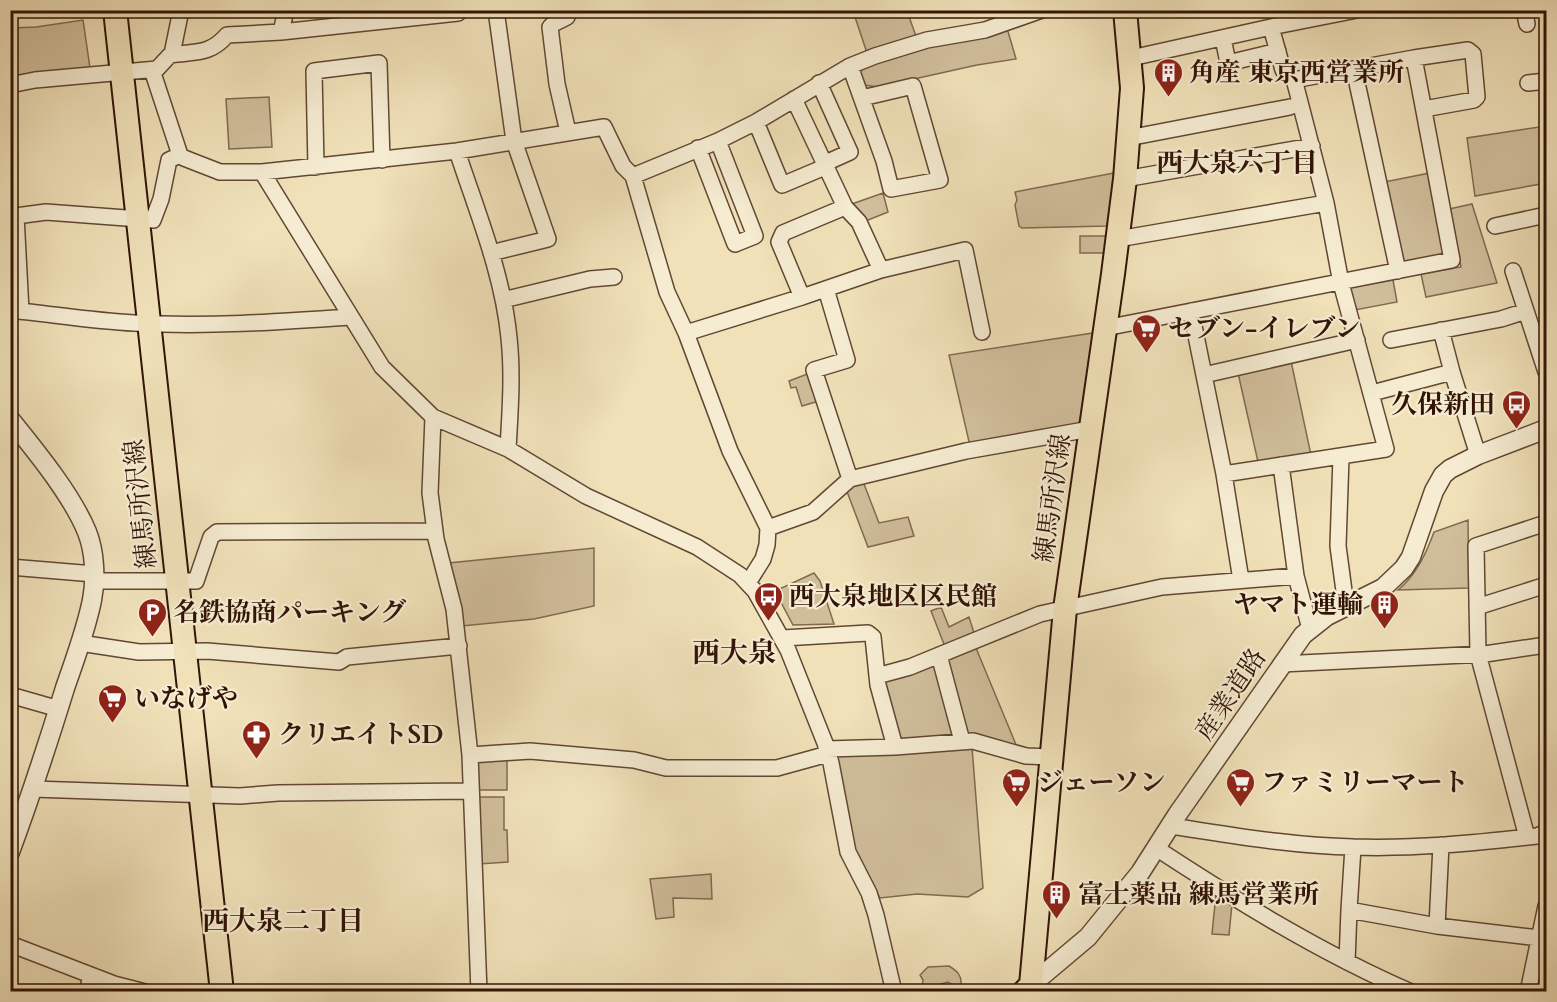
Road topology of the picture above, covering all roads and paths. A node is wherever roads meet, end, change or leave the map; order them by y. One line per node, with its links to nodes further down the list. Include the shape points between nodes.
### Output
1 (115, 10): 23 (main road, 練馬所沢線)
2 (181, 10): 16 (street)
3 (286, 10): 13 (street)
4 (496, 10): 35 (street)
5 (566, 10): 33 (street, via 567,17 550,27)
6 (1042, 10): 19 (street, via 985,30 927,40)
7 (1125, 10): 17 (main road, 練馬所沢線)
8 (1357, 10): 11 (street)
9 (432, 13): 10 (street); 13 (street)
10 (458, 13)
11 (1305, 15): 12 (street)
12 (1271, 27): 14 (street); 15 (street)
13 (281, 32): 16 (street, via 227,35 219,44 196,54)
14 (1223, 38): 15 (street, via 1228,63); 17 (street)
15 (1278, 51): 22 (street)
16 (172, 54): 21 (street)
17 (1131, 58): 34 (main road, 練馬所沢線)
18 (1414, 58): 20 (street); 31 (street); 31 (street, via 1468,50 1473,54 1477,97)
19 (850, 66): 25 (street); 28 (street)
20 (1354, 69): 37 (street, via 1295,83); 55 (street)
21 (152, 70): 23 (street); 40 (street)
22 (1283, 70)
23 (122, 72): 27 (street); 50 (main road, 練馬所沢線)
24 (1546, 81): 26 (street)
25 (819, 83): 29 (street); 42 (street, via 850,152)
26 (1528, 83)
27 (10, 85)
28 (862, 98): 28 (street, via 891,189 940,180 914,86)
29 (794, 99): 32 (street); 42 (street)
30 (1290, 107): 34 (street)
31 (1424, 109): 55 (street, via 1452,260)
32 (756, 122): 36 (street); 42 (street, via 782,185)
33 (568, 132): 35 (street); 45 (street, via 604,127 623,166)
34 (1128, 138): 46 (main road, 練馬所沢線)
35 (514, 141): 39 (street); 53 (street, via 548,239)
36 (718, 141): 38 (street); 38 (street, via 755,236 735,244)
37 (1312, 146): 46 (street); 47 (street)
38 (698, 148): 45 (street)
39 (457, 152): 41 (street); 53 (street)
40 (180, 155): 44 (street, via 220,172); 50 (street, via 169,160 155,218)
41 (382, 160): 43 (street); 43 (street, via 379,63 314,71)
42 (826, 166): 48 (street)
43 (316, 167): 44 (street)
44 (262, 172): 65 (street)
45 (633, 176): 70 (street, via 667,292)
46 (1125, 179): 52 (main road, 練馬所沢線)
47 (1326, 203): 52 (street); 58 (street)
48 (845, 207): 54 (street, via 859,222); 60 (street, via 783,233 779,242)
49 (1546, 215): 51 (street)
50 (138, 219): 62 (street, via 46,212 16,216); 66 (main road, 練馬所沢線)
51 (1495, 226)
52 (1118, 239): 67 (main road, 練馬所沢線)
53 (491, 253): 61 (street)
54 (881, 270): 59 (street); 69 (street, via 964,250)
55 (1398, 271): 58 (street)
56 (1513, 271): 64 (street)
57 (614, 277): 61 (street)
58 (1341, 283): 63 (street); 71 (street)
59 (826, 289): 60 (street); 86 (street, via 847,360 814,370)
60 (802, 297): 70 (street)
61 (503, 300): 81 (street, via 511,380)
62 (16, 310): 66 (street)
63 (1191, 311): 67 (street); 75 (street)
64 (1526, 311): 68 (street); 74 (street)
65 (350, 317): 66 (street, via 238,324); 77 (street, via 382,367)
66 (150, 323): 94 (main road, 練馬所沢線)
67 (1105, 328): 79 (main road, 練馬所沢線)
68 (1441, 330): 72 (street); 73 (street)
69 (982, 332)
70 (686, 333): 88 (street, via 730,452)
71 (1357, 340): 75 (street); 76 (street)
72 (1391, 340)
73 (1452, 372): 76 (street); 82 (street)
74 (1546, 372)
75 (1204, 375): 85 (street)
76 (1372, 393): 83 (street, via 1386,449)
77 (433, 417): 81 (street); 89 (street, via 430,493)
78 (10, 418): 92 (street, via 76,511 87,533)
79 (1090, 429): 86 (street, via 966,451); 99 (main road, 練馬所沢線)
80 (1546, 429): 82 (street, 産業道路)
81 (508, 449): 95 (street, via 586,496 697,548)
82 (1478, 455): 97 (street, 産業道路, via 1450,469 1438,482 1404,568 1383,588)
83 (1341, 457): 84 (street); 97 (street, via 1338,546)
84 (1281, 465): 85 (street); 91 (street)
85 (1224, 474): 93 (street)
86 (850, 479): 88 (street, via 813,512)
87 (1546, 523): 98 (street, via 1476,546)
88 (768, 528): 95 (street, via 763,559)
89 (435, 531): 94 (street, via 217,532 211,537 197,579); 104 (street)
90 (10, 567): 92 (street)
91 (1296, 576): 93 (street); 100 (street)
92 (94, 578): 94 (street); 102 (street)
93 (1241, 580): 99 (street, via 1154,588)
94 (176, 581): 105 (main road, 練馬所沢線)
95 (748, 583): 101 (street)
96 (1546, 585): 98 (street)
97 (1346, 606): 100 (street, 産業道路)
98 (1477, 607): 106 (street)
99 (1065, 609): 107 (street, via 1040,614); 116 (main road, 練馬所沢線)
100 (1310, 629): 108 (street, 産業道路)
101 (783, 638): 109 (street, via 868,633 873,637); 114 (street)
102 (80, 643): 105 (street, via 139,652); 111 (street)
103 (1546, 645): 106 (street)
104 (459, 646): 105 (street, via 347,657 339,663); 115 (street)
105 (184, 652): 119 (main road, 練馬所沢線)
106 (1478, 654): 108 (street); 122 (street)
107 (939, 655): 109 (street); 112 (street)
108 (1281, 664): 120 (street, 産業道路)
109 (877, 676): 113 (street)
110 (10, 695): 111 (street)
111 (58, 709): 117 (street)
112 (962, 741): 113 (street); 116 (street)
113 (895, 747): 114 (street)
114 (827, 751): 115 (street, via 777,768 666,768 634,760 530,751); 139 (street, via 848,852 876,915)
115 (470, 755): 118 (street)
116 (1052, 758): 134 (main road, 練馬所沢線)
117 (33, 789): 119 (street); 126 (street)
118 (470, 791): 119 (street); 138 (street)
119 (199, 795): 137 (main road, 練馬所沢線)
120 (1171, 826): 124 (street, 産業道路); 125 (street)
121 (1546, 833): 122 (street)
122 (1527, 837): 123 (street)
123 (1441, 845): 125 (street); 129 (street)
124 (1156, 848): 132 (street, via 1254,910); 134 (street, 産業道路, via 1088,937)
125 (1353, 848): 128 (street)
126 (10, 852)
127 (1546, 906): 130 (street)
128 (1349, 910): 129 (street); 132 (street)
129 (1437, 926): 130 (street)
130 (1539, 938): 141 (street)
131 (10, 944): 133 (street)
132 (1347, 962): 140 (street)
133 (91, 976): 135 (street); 136 (street)
134 (1028, 988)
135 (87, 992)
136 (145, 992)
137 (222, 992)
138 (478, 992)
139 (894, 992)
140 (1411, 992)
141 (1528, 992)

